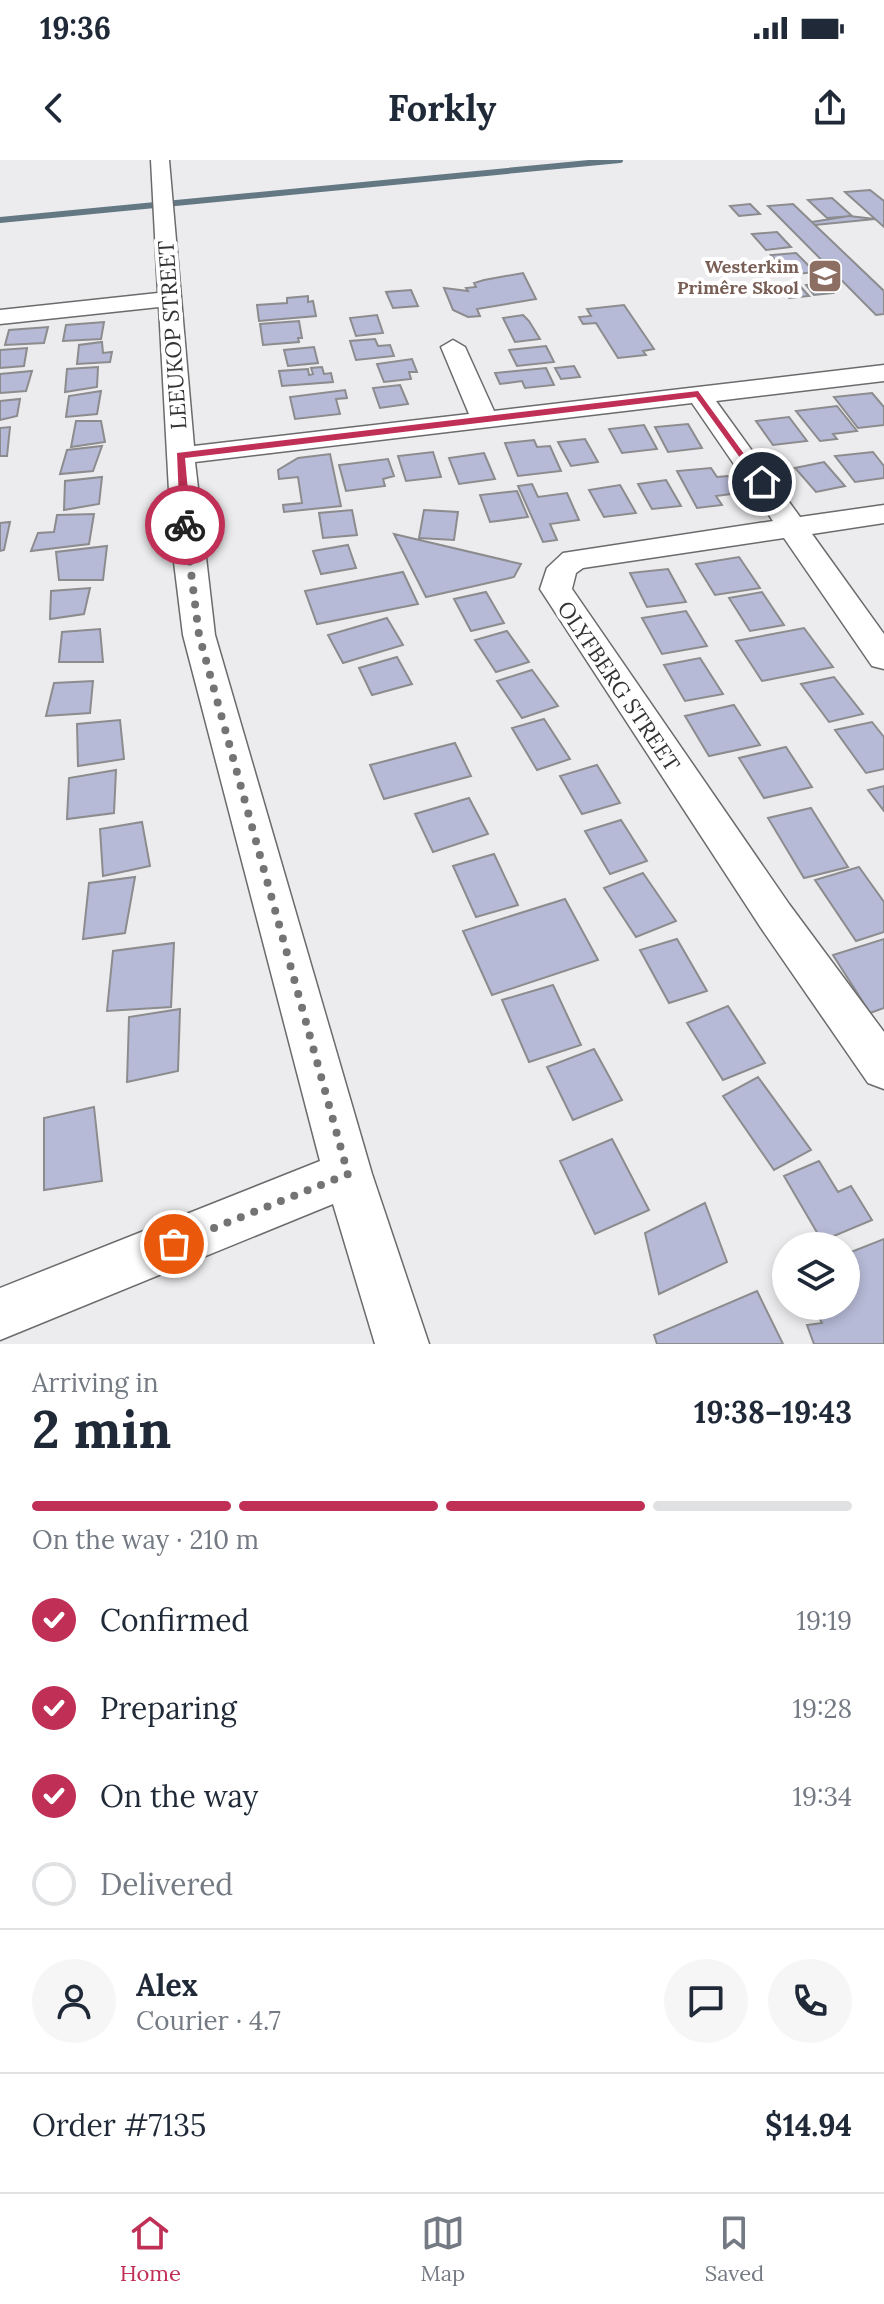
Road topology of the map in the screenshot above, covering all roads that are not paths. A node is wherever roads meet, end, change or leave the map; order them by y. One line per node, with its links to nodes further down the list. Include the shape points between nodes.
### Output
1 (160, 160): 2 (street, LEEUKOP STREET)
2 (169, 299): 3 (street); 8 (street, LEEUKOP STREET)
3 (0, 317)
4 (453, 347): 7 (street)
5 (884, 373): 6 (street)
6 (698, 394): 7 (street); 10 (street)
7 (485, 421): 8 (street)
8 (180, 456): 13 (street, LEEUKOP STREET, via 199,635)
9 (884, 514): 10 (street, OLYFBERG STREET)
10 (794, 526): 11 (street); 12 (street, OLYFBERG STREET, via 574,560 562,568 556,589 775,916)
11 (884, 658)
12 (884, 1068)
13 (348, 1174): 14 (street); 15 (street, LEEUKOP STREET)
14 (0, 1314)
15 (402, 1344)

